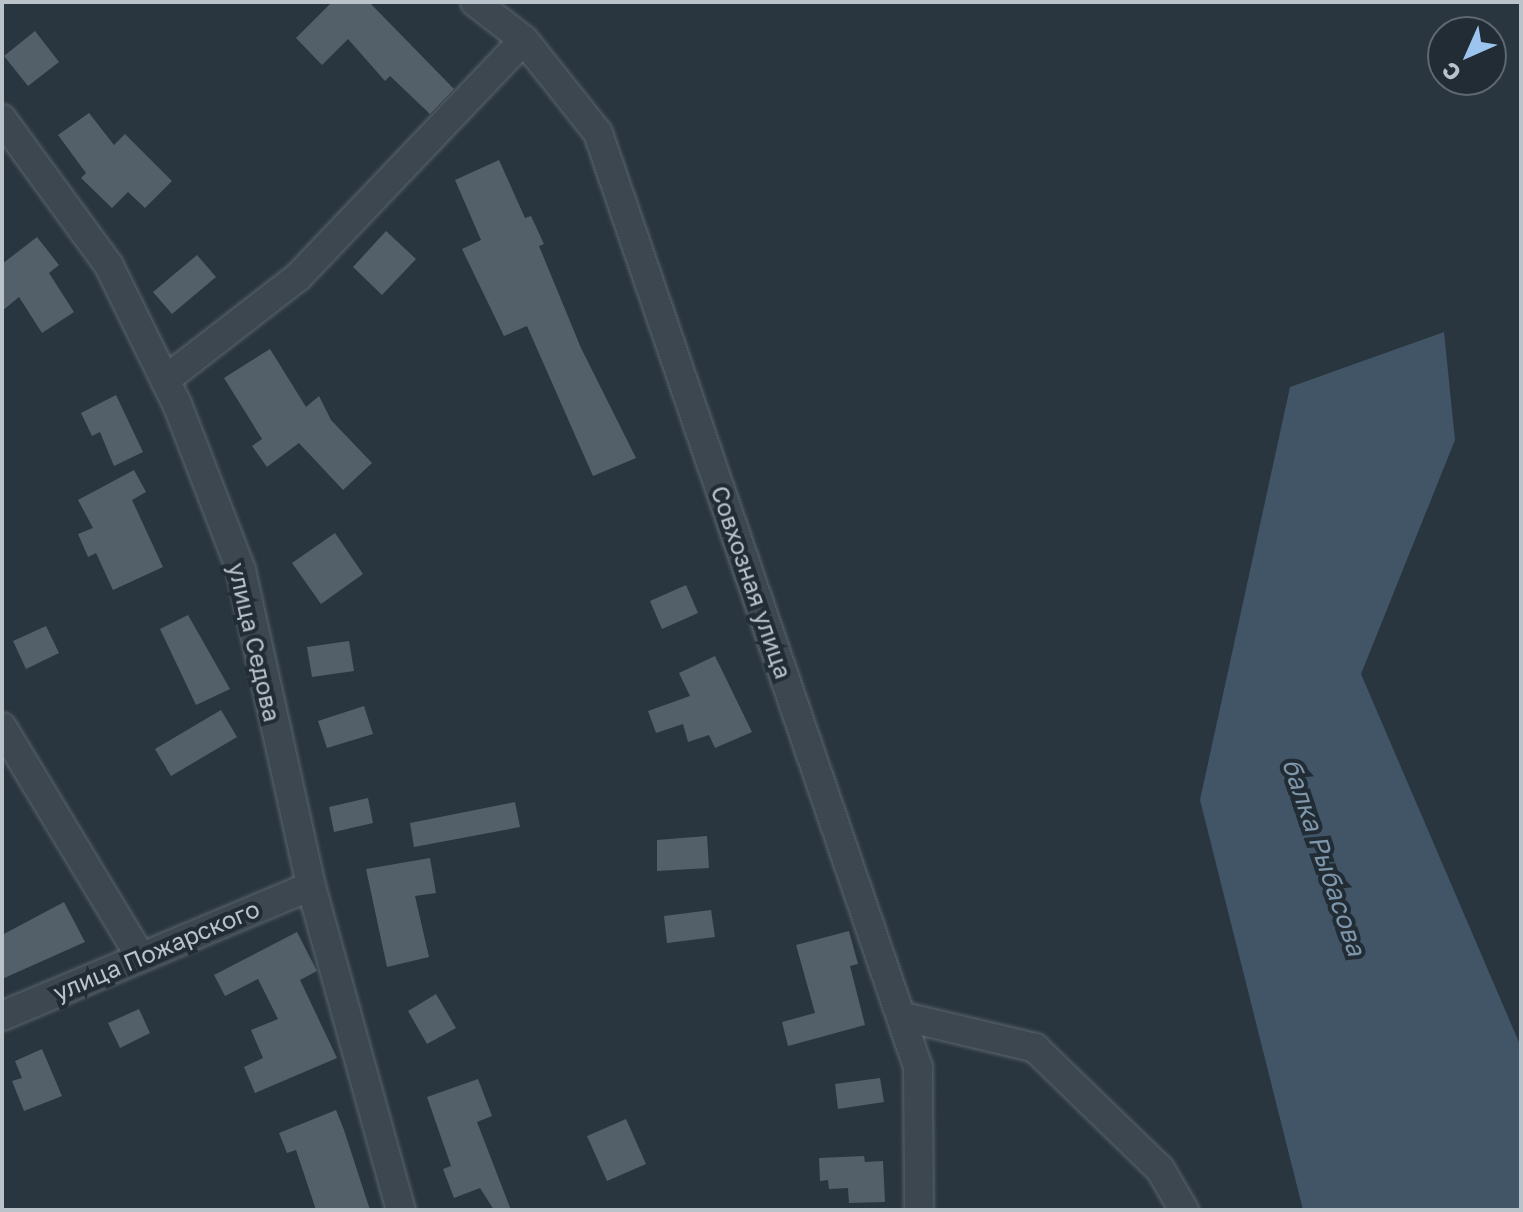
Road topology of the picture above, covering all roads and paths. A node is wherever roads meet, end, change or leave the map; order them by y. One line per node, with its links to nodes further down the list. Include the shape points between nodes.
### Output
1 (475, 2): 2 (street, Совхозная улица)
2 (524, 40): 4 (street, via 298,277); 9 (street, Совхозная улица, via 598,133)
3 (2, 119): 4 (street, улица Седова, via 109,266)
4 (165, 380): 6 (street, улица Седова, via 241,570)
5 (2, 727): 7 (street)
6 (311, 886): 7 (street, улица Пожарского); 10 (street, улица Седова)
7 (139, 954): 8 (street, улица Пожарского)
8 (2, 1016)
9 (901, 1016): 11 (street, Совхозная улица, via 918,1067); 12 (street, via 1035,1048 1160,1169)
10 (401, 1210)
11 (919, 1210)
12 (1184, 1210)

